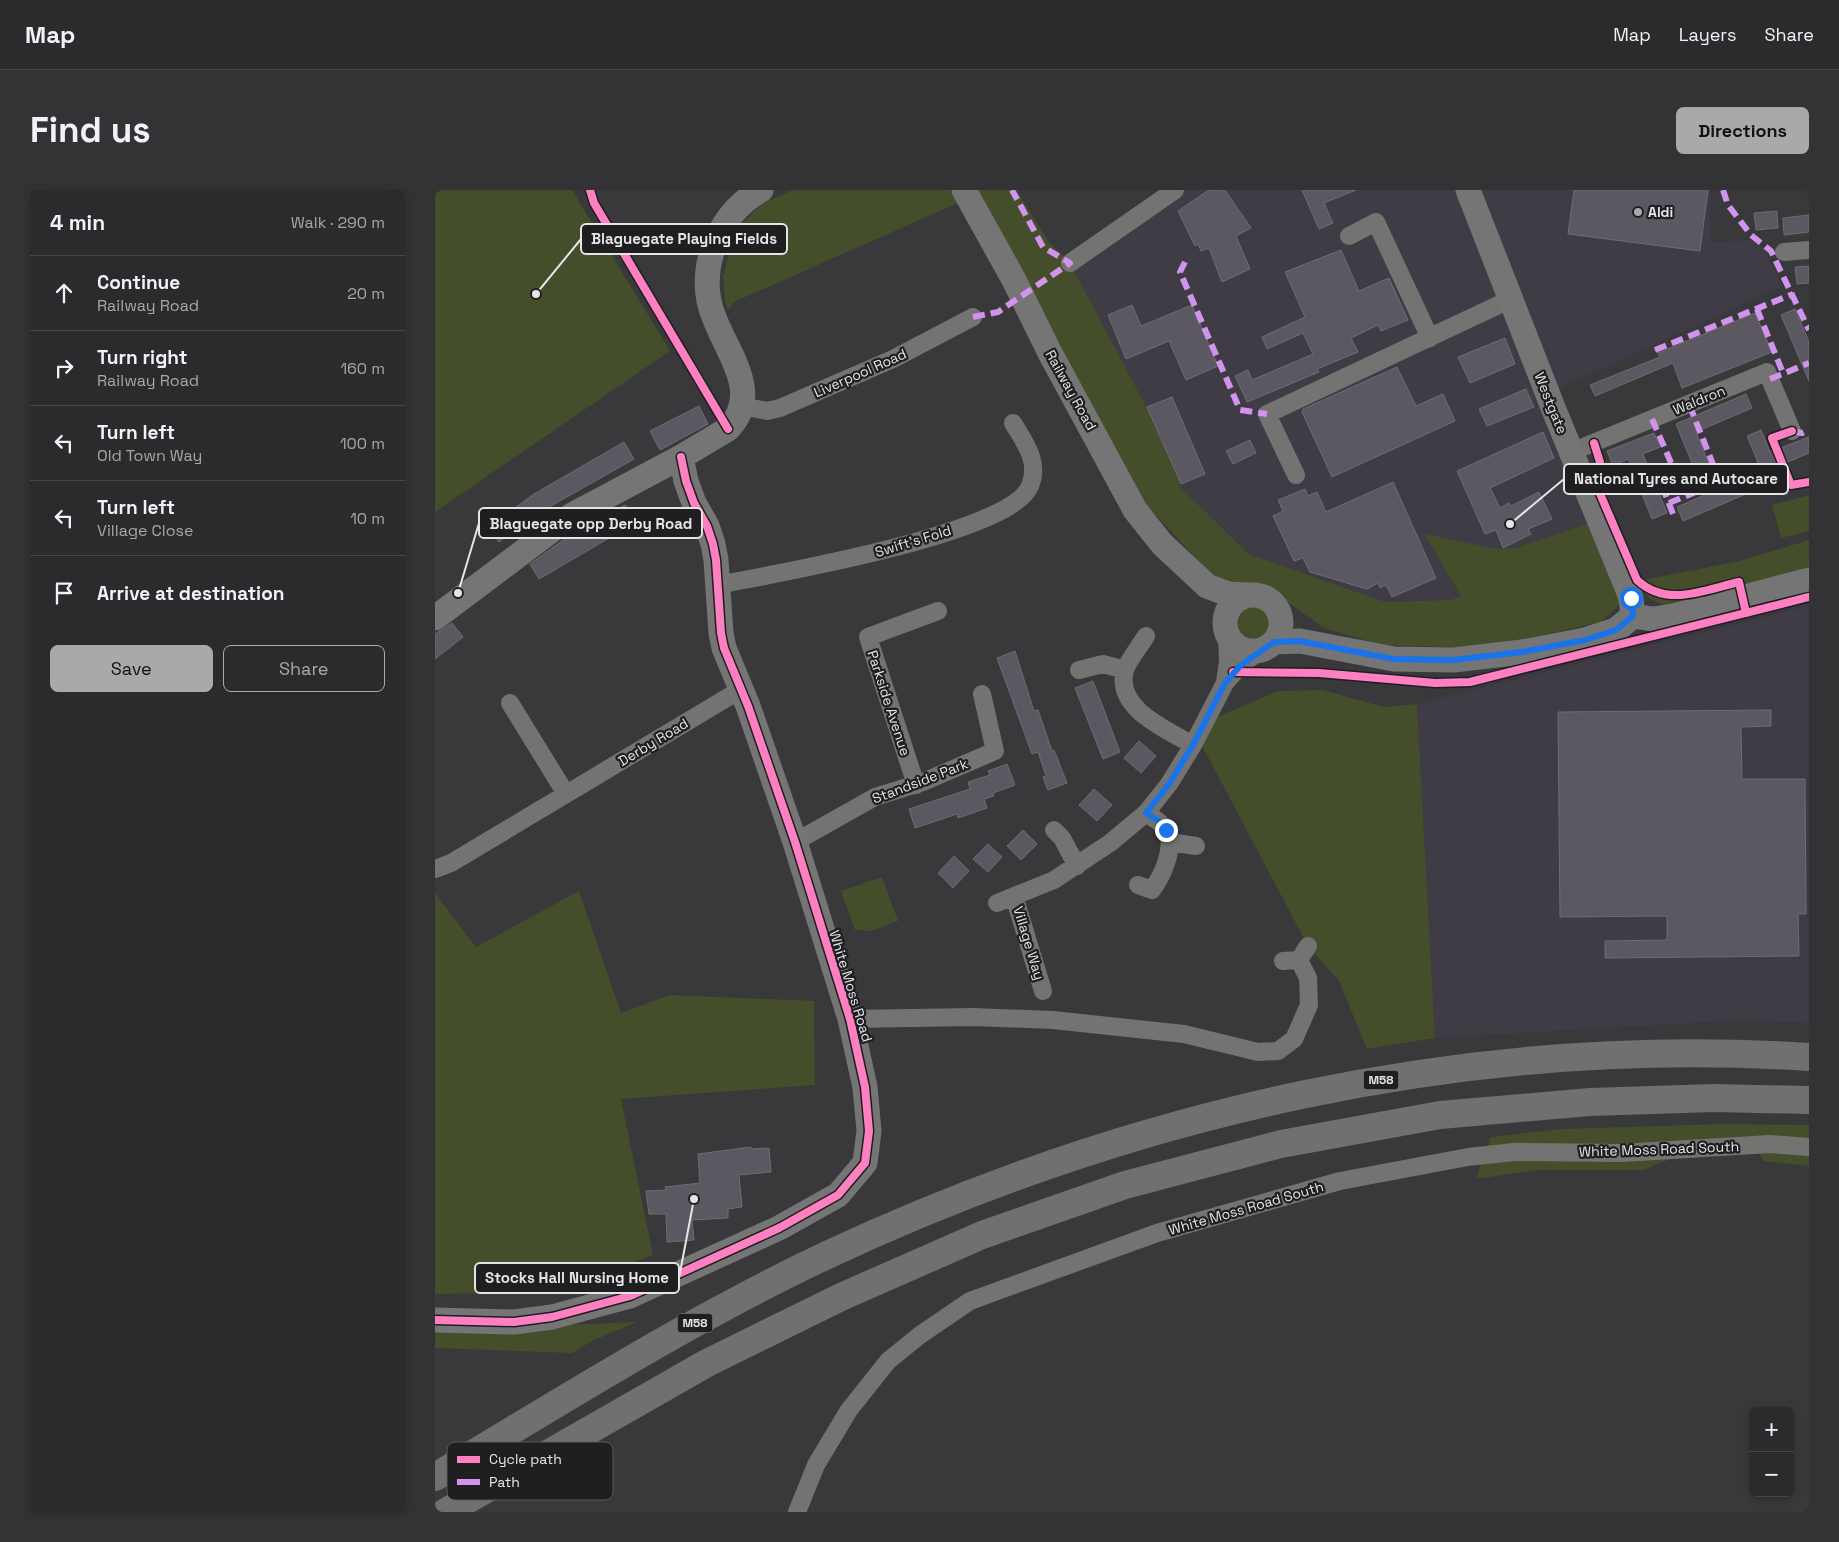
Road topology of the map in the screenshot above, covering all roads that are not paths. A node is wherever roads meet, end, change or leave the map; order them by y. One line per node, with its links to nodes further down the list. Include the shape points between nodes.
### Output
1 (761, 190): 12 (main road, via 729,217 718,235 708,266 709,302 742,383)
2 (964, 190): 18 (main road, Railway Road, via 1135,510 1162,544)
3 (1175, 190): 8 (street)
4 (1467, 190): 9 (main road, Westgate)
5 (1349, 236): 11 (street, via 1376,222)
6 (1809, 250): 7 (street)
7 (1784, 252)
8 (1070, 263)
9 (1511, 299): 11 (street); 15 (main road, Westgate)
10 (973, 317): 12 (street, Liverpool Road, via 893,359 780,408 767,411)
11 (1430, 338): 17 (street, via 1267,414)
12 (742, 406): 16 (main road, via 728,428)
13 (1013, 423): 20 (street, Swift's Fold, via 1029,449 1034,469 1030,488 1005,508 900,548)
14 (1792, 431): 15 (street, Waldron, via 1767,372)
15 (1571, 452): 24 (main road, Westgate, via 1626,584)
16 (681, 457): 20 (main road, White Moss Road, via 694,504 713,544); 25 (main road, via 572,515)
17 (1296, 475)
18 (1196, 578): 21 (main road, Railway Road, via 1217,591); 26 (main road, Railway Road)
19 (1809, 580): 24 (main road, via 1673,616 1653,619)
20 (718, 585): 33 (main road, White Moss Road, via 723,648)
21 (1248, 595): 23 (main road, via 1266,598); 26 (main road, via 1233,603 1226,617)
22 (938, 611): 37 (street, Parkside Avenue, via 868,636)
23 (1279, 611): 28 (main road, via 1281,627); 29 (main road)
24 (1633, 616): 29 (main road, via 1616,630 1585,640 1488,657 1394,659)
25 (435, 618)
26 (1226, 630): 28 (main road, via 1239,647 1246,650); 32 (street, via 1229,661)
27 (1145, 636): 31 (street)
28 (1267, 646): 29 (main road, via 1299,641); 32 (street, via 1241,665)
29 (1331, 646)
30 (1079, 670): 31 (street, via 1103,664)
31 (1125, 670): 36 (street, via 1127,690 1135,709)
32 (1225, 683): 36 (street)
33 (740, 690): 38 (street, Derby Road); 41 (main road, White Moss Road, via 749,706)
34 (981, 694): 37 (street, Standside Park, via 995,751)
35 (518, 706): 38 (street)
36 (1193, 745): 39 (street)
37 (916, 784): 41 (street, Standside Park, via 875,797)
38 (566, 794): 45 (street, Derby Road, via 451,863)
39 (1146, 813): 42 (street, via 1159,821); 44 (street)
40 (1054, 830): 44 (street)
41 (795, 842): 51 (main road, White Moss Road)
42 (1170, 842): 43 (street); 46 (street, via 1159,880)
43 (1196, 846)
44 (1077, 866): 47 (street, via 1054,880)
45 (435, 869)
46 (1149, 892)
47 (1014, 896): 48 (street); 50 (street, Village Way)
48 (997, 903)
49 (1297, 956): 51 (street, White Moss Road, via 1308,978 1309,1005 1294,1039 1278,1051 1258,1052 1184,1034 1053,1020 973,1017)
50 (1043, 991)
51 (850, 1019): 55 (main road, White Moss Road, via 865,1087 869,1131 865,1163 838,1195 779,1228 630,1296 552,1317 515,1322)
52 (1809, 1057): 56 (highway, M58, via 1645,1054 1469,1068 1342,1086 1229,1111 1108,1144 969,1193 824,1257 683,1329)
53 (1809, 1100): 57 (highway, via 1714,1098 1590,1102 1440,1115 1281,1144 1125,1185 982,1235 841,1297 707,1363)
54 (1809, 1147): 62 (street, White Moss Road South, via 1770,1144 1621,1153 1514,1152 1468,1157 1340,1180 1147,1237 970,1302 920,1335 889,1362 849,1410 816,1466)
55 (435, 1320)
56 (494, 1442)
57 (569, 1442)
58 (447, 1470): 59 (highway, M58)
59 (435, 1477)
60 (467, 1500): 61 (highway)
61 (446, 1512)
62 (797, 1512)

